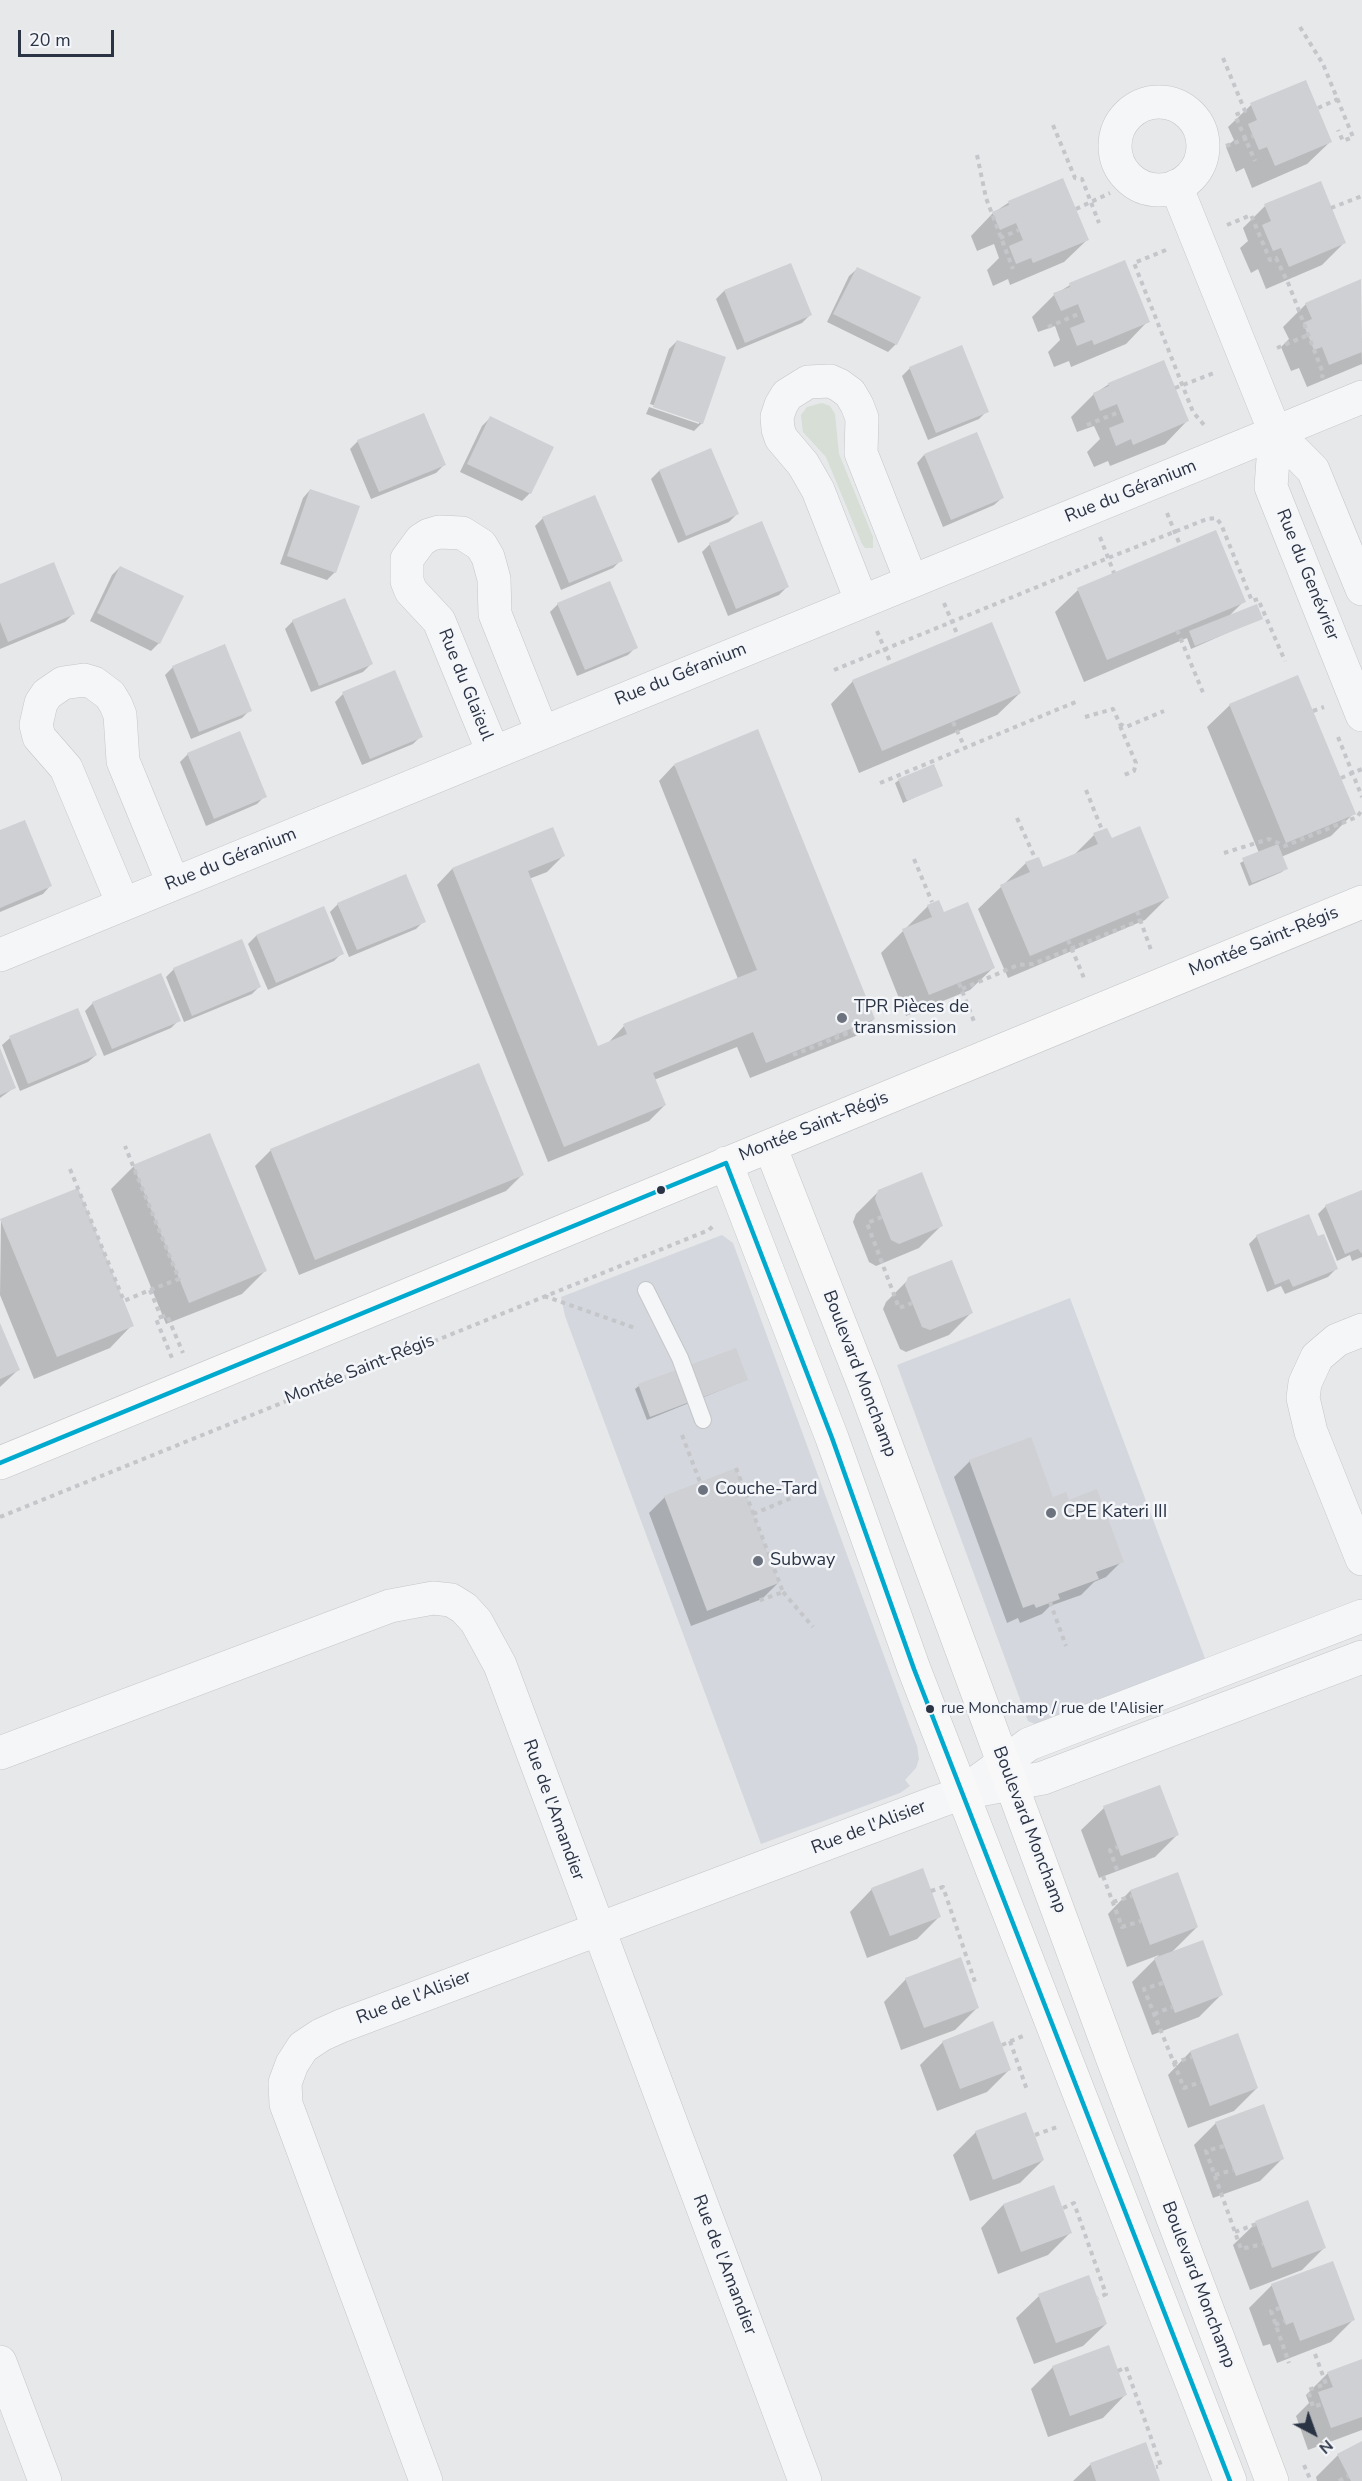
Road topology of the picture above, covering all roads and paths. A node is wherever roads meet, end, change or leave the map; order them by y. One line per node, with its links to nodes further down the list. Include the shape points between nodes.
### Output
1 (1300, 27): 3 (path, via 1323,64)
2 (1223, 57): 8 (path, via 1245,111 1235,115)
3 (1338, 99): 4 (path); 6 (path, via 1353,137 1343,141)
4 (1318, 108)
5 (1053, 125): 15 (path, via 1075,178 1082,179)
6 (1338, 130)
7 (1253, 136): 8 (path)
8 (1245, 139): 9 (path); 11 (path)
9 (1226, 146)
10 (977, 155): 22 (path)
11 (1255, 161)
12 (1176, 186): 39 (street, Rue du Genévrier)
13 (1110, 193): 15 (path)
14 (1362, 196): 16 (path)
15 (1091, 202): 17 (path); 18 (path)
16 (1331, 208)
17 (1076, 209)
18 (1099, 223)
19 (1226, 226): 23 (path, via 1251,215)
20 (1019, 230): 22 (path)
21 (1267, 236): 23 (path)
22 (1000, 238): 25 (path)
23 (1261, 239): 30 (path, via 1270,260 1276,258)
24 (1166, 250): 26 (path, via 1134,263)
25 (1013, 269)
26 (1144, 288): 27 (path); 34 (path)
27 (1137, 291)
28 (1081, 313): 29 (path)
29 (1048, 327)
30 (1308, 335): 31 (path); 33 (path, via 1323,373)
31 (1277, 348)
32 (1214, 373): 34 (path)
33 (1322, 381)
34 (1182, 386): 35 (path); 40 (path, via 1193,412)
35 (1175, 388)
36 (1362, 397): 39 (street, Rue du Géranium)
37 (1119, 412): 38 (path)
38 (1087, 425)
39 (1275, 432): 47 (street, Rue du Géranium); 48 (street, Rue du Genévrier, via 1313,470); 61 (street, Rue du Genévrier, via 1271,488)
40 (1212, 434)
41 (1165, 507): 42 (path)
42 (1175, 532): 44 (path); 45 (path); 55 (path, via 1216,518 1252,601 1258,599)
43 (1098, 533): 45 (path)
44 (1180, 545)
45 (1108, 558): 46 (path); 51 (path)
46 (1114, 573)
47 (911, 580): 50 (street, Rue du Géranium); 50 (street, via 861,453 862,418 857,405 839,385 830,381 807,382 787,395 777,417 778,429 818,490)
48 (1362, 589)
49 (942, 599): 51 (path)
50 (868, 613): 54 (path); 65 (street, Rue du Géranium)
51 (952, 622): 53 (path); 54 (path)
52 (1177, 630): 58 (path)
53 (958, 636)
54 (884, 649): 56 (path); 57 (path)
55 (1286, 661)
56 (891, 664)
57 (834, 670)
58 (1204, 695)
59 (1078, 701): 66 (path)
60 (1164, 711): 64 (path, via 1126,727)
61 (1362, 715)
62 (1085, 717): 64 (path, via 1113,709)
63 (953, 722): 66 (path)
64 (1120, 724): 69 (path, via 1136,763 1134,771)
65 (542, 732): 67 (street, Rue du Géranium); 67 (street, Rue du Glaïeul, via 495,614 494,579 488,557 481,545 462,533 429,535 407,559 407,581 442,628)
66 (965, 748): 71 (path)
67 (493, 752): 79 (street, Rue du Géranium)
68 (1362, 769): 70 (path)
69 (1124, 775)
70 (1341, 778)
71 (880, 783)
72 (1086, 790): 75 (path)
73 (1362, 810): 76 (path, via 1358,816 1285,846 1269,839)
74 (1017, 818): 77 (path)
75 (1102, 830)
76 (1224, 854)
77 (1035, 858)
78 (914, 859): 80 (path)
79 (173, 883): 82 (street, Rue du Géranium); 82 (street, via 123,761 116,705 94,683 63,683 41,703 36,725 39,737 73,781)
80 (933, 902)
81 (1362, 902): 96 (street, Montée Saint-Régis)
82 (123, 904): 88 (street, Rue du Géranium)
83 (1137, 911): 84 (path)
84 (1141, 920): 86 (path); 87 (path)
85 (1068, 940): 86 (path)
86 (1072, 949): 89 (path); 91 (path, via 1033,964 1018,965)
87 (1151, 951)
88 (0, 955)
89 (1084, 978)
90 (959, 983): 91 (path)
91 (962, 989): 92 (path)
92 (975, 1024)
93 (837, 1035): 94 (path, via 858,1029)
94 (793, 1055)
95 (125, 1146): 101 (path, via 179,1279)
96 (770, 1146): 97 (street, Montée Saint-Régis); 127 (street, Boulevard Monchamp, via 864,1385)
97 (726, 1163): 112 (street, Montée Saint-Régis); 128 (street)
98 (70, 1169): 101 (path, via 124,1301)
99 (882, 1216): 104 (path, via 867,1223 899,1308)
100 (718, 1222): 103 (path, Montée Saint-Régis, via 709,1230)
101 (150, 1290): 105 (path)
102 (646, 1290): 110 (lane, via 680,1358)
103 (543, 1296): 106 (path); 117 (path, Montée Saint-Régis)
104 (912, 1303)
105 (162, 1317): 108 (path, via 167,1315); 109 (path, via 156,1319)
106 (635, 1328)
107 (1362, 1330): 118 (street, via 1337,1340 1317,1357 1303,1398 1311,1432)
108 (183, 1353)
109 (172, 1358)
110 (703, 1420)
111 (680, 1428): 114 (path)
112 (0, 1463)
113 (736, 1468): 116 (path)
114 (700, 1482)
115 (794, 1497): 116 (path)
116 (753, 1514): 119 (path)
117 (0, 1517)
118 (1362, 1559)
119 (783, 1592): 120 (path); 123 (path)
120 (758, 1601)
121 (1050, 1602): 124 (path)
122 (1362, 1616): 127 (street, Rue de l'Alisier, via 1029,1744)
123 (813, 1627)
124 (1066, 1646)
125 (1362, 1657): 127 (street, Rue de l'Alisier, via 1043,1778)
126 (0, 1753): 136 (street, Rue de l'Amandier, via 390,1606 433,1598 451,1600 476,1621 500,1665)
127 (1007, 1774): 128 (street, Rue de l'Alisier); 172 (street, Boulevard Monchamp)
128 (963, 1792): 136 (street, Rue de l'Alisier); 171 (street)
129 (1118, 1847): 130 (path, via 1110,1850)
130 (1117, 1870)
131 (1103, 1876): 134 (path)
132 (931, 1892): 138 (path, via 943,1887 975,1982)
133 (1132, 1896): 134 (path)
134 (1113, 1902): 135 (path, via 1122,1927)
135 (1141, 1921)
136 (598, 1929): 169 (street, Rue de l'Alisier, via 321,2035 303,2047 285,2083 292,2124); 170 (street, Rue de l'Amandier)
137 (1163, 1983): 140 (path, via 1144,1989)
138 (970, 1984)
139 (1172, 2007): 140 (path)
140 (1154, 2014): 145 (path)
141 (1032, 2033): 142 (path)
142 (1010, 2041): 143 (path); 147 (path)
143 (1002, 2044)
144 (1192, 2057): 145 (path)
145 (1173, 2063): 146 (path, via 1184,2088)
146 (1201, 2082)
147 (1027, 2090)
148 (1066, 2123): 149 (path)
149 (1035, 2135)
150 (1224, 2146): 152 (path, via 1206,2151)
151 (1233, 2170): 152 (path)
152 (1215, 2175): 155 (path)
153 (1063, 2208): 157 (path, via 1074,2203 1106,2294)
154 (1256, 2224): 155 (path)
155 (1235, 2232): 156 (path, via 1241,2249)
156 (1263, 2244)
157 (1098, 2298)
158 (1280, 2308): 160 (path, via 1271,2312)
159 (1285, 2321): 160 (path)
160 (1275, 2325): 163 (path)
161 (1315, 2354): 165 (path, via 1326,2384 1308,2390 1313,2407)
162 (0, 2361): 168 (street)
163 (1289, 2363)
164 (1118, 2371): 166 (path, via 1126,2367 1161,2466)
165 (1322, 2404)
166 (1155, 2467)
167 (1348, 2476): 173 (path)
168 (45, 2481)
169 (426, 2481)
170 (805, 2481)
171 (1230, 2481)
172 (1272, 2481)
173 (1339, 2481)

